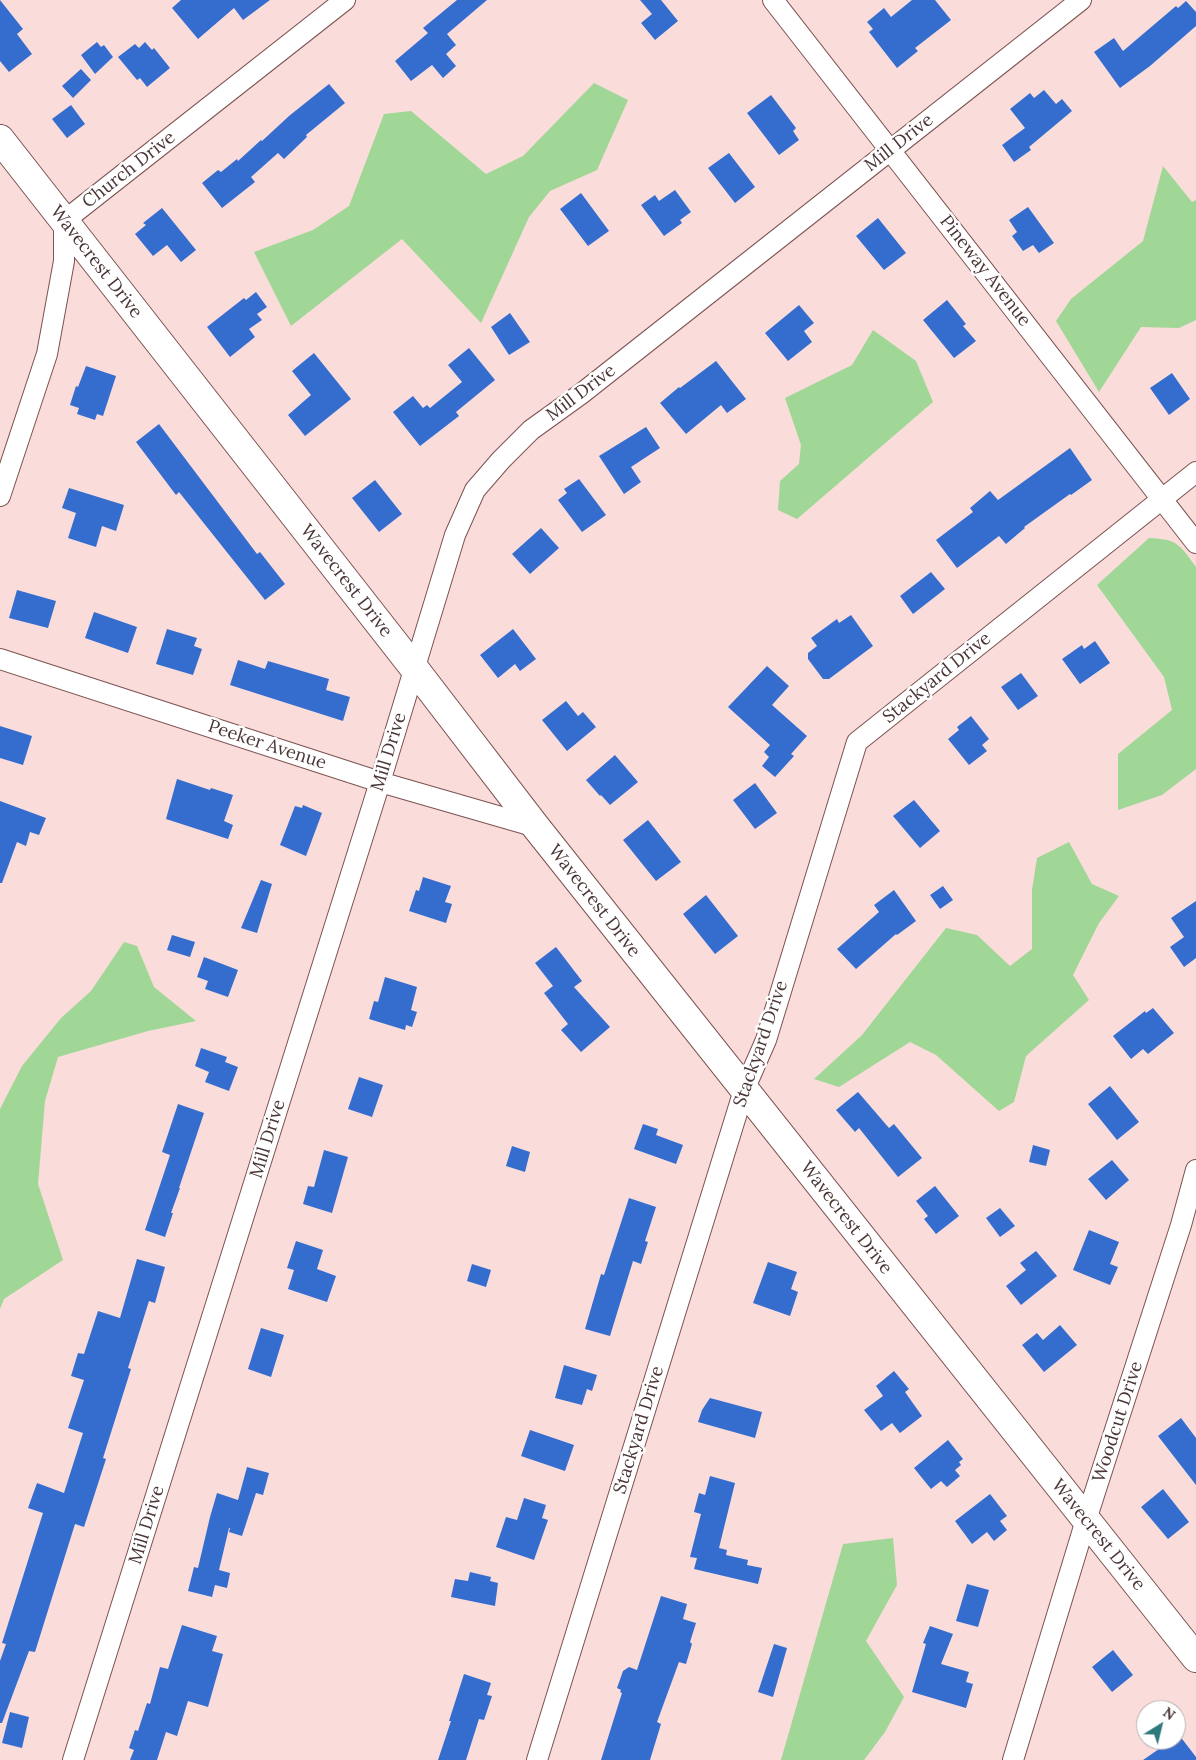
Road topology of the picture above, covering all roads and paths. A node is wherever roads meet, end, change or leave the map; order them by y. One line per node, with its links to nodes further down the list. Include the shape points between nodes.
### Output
1 (346, 0): 6 (street, Church Drive)
2 (773, 0): 5 (street, Pineway Avenue)
3 (1081, 0): 5 (street, Mill Drive)
4 (0, 139): 6 (street, Wavecrest Drive)
5 (891, 150): 9 (street, Pineway Avenue); 12 (street, Mill Drive, via 531,430 501,460 475,490 455,535)
6 (64, 221): 8 (street, via 64,261 47,354); 12 (street, Wavecrest Drive)
7 (1196, 472): 9 (street, Stackyard Drive)
8 (0, 496)
9 (1162, 499): 10 (street, Pineway Avenue); 15 (street, Stackyard Drive, via 857,742 766,1040)
10 (1196, 543)
11 (0, 659): 13 (street, Peeker Avenue)
12 (414, 668): 13 (street, Mill Drive); 14 (street, Wavecrest Drive)
13 (380, 782): 14 (street, Peeker Avenue); 19 (street, Mill Drive)
14 (536, 827): 15 (street, Wavecrest Drive)
15 (744, 1090): 17 (street, Wavecrest Drive); 20 (street, Stackyard Drive)
16 (1196, 1170): 17 (street, Woodcut Drive)
17 (1086, 1520): 18 (street, Wavecrest Drive); 21 (street, Woodcut Drive)
18 (1196, 1658)
19 (73, 1760)
20 (538, 1760)
21 (1013, 1760)

